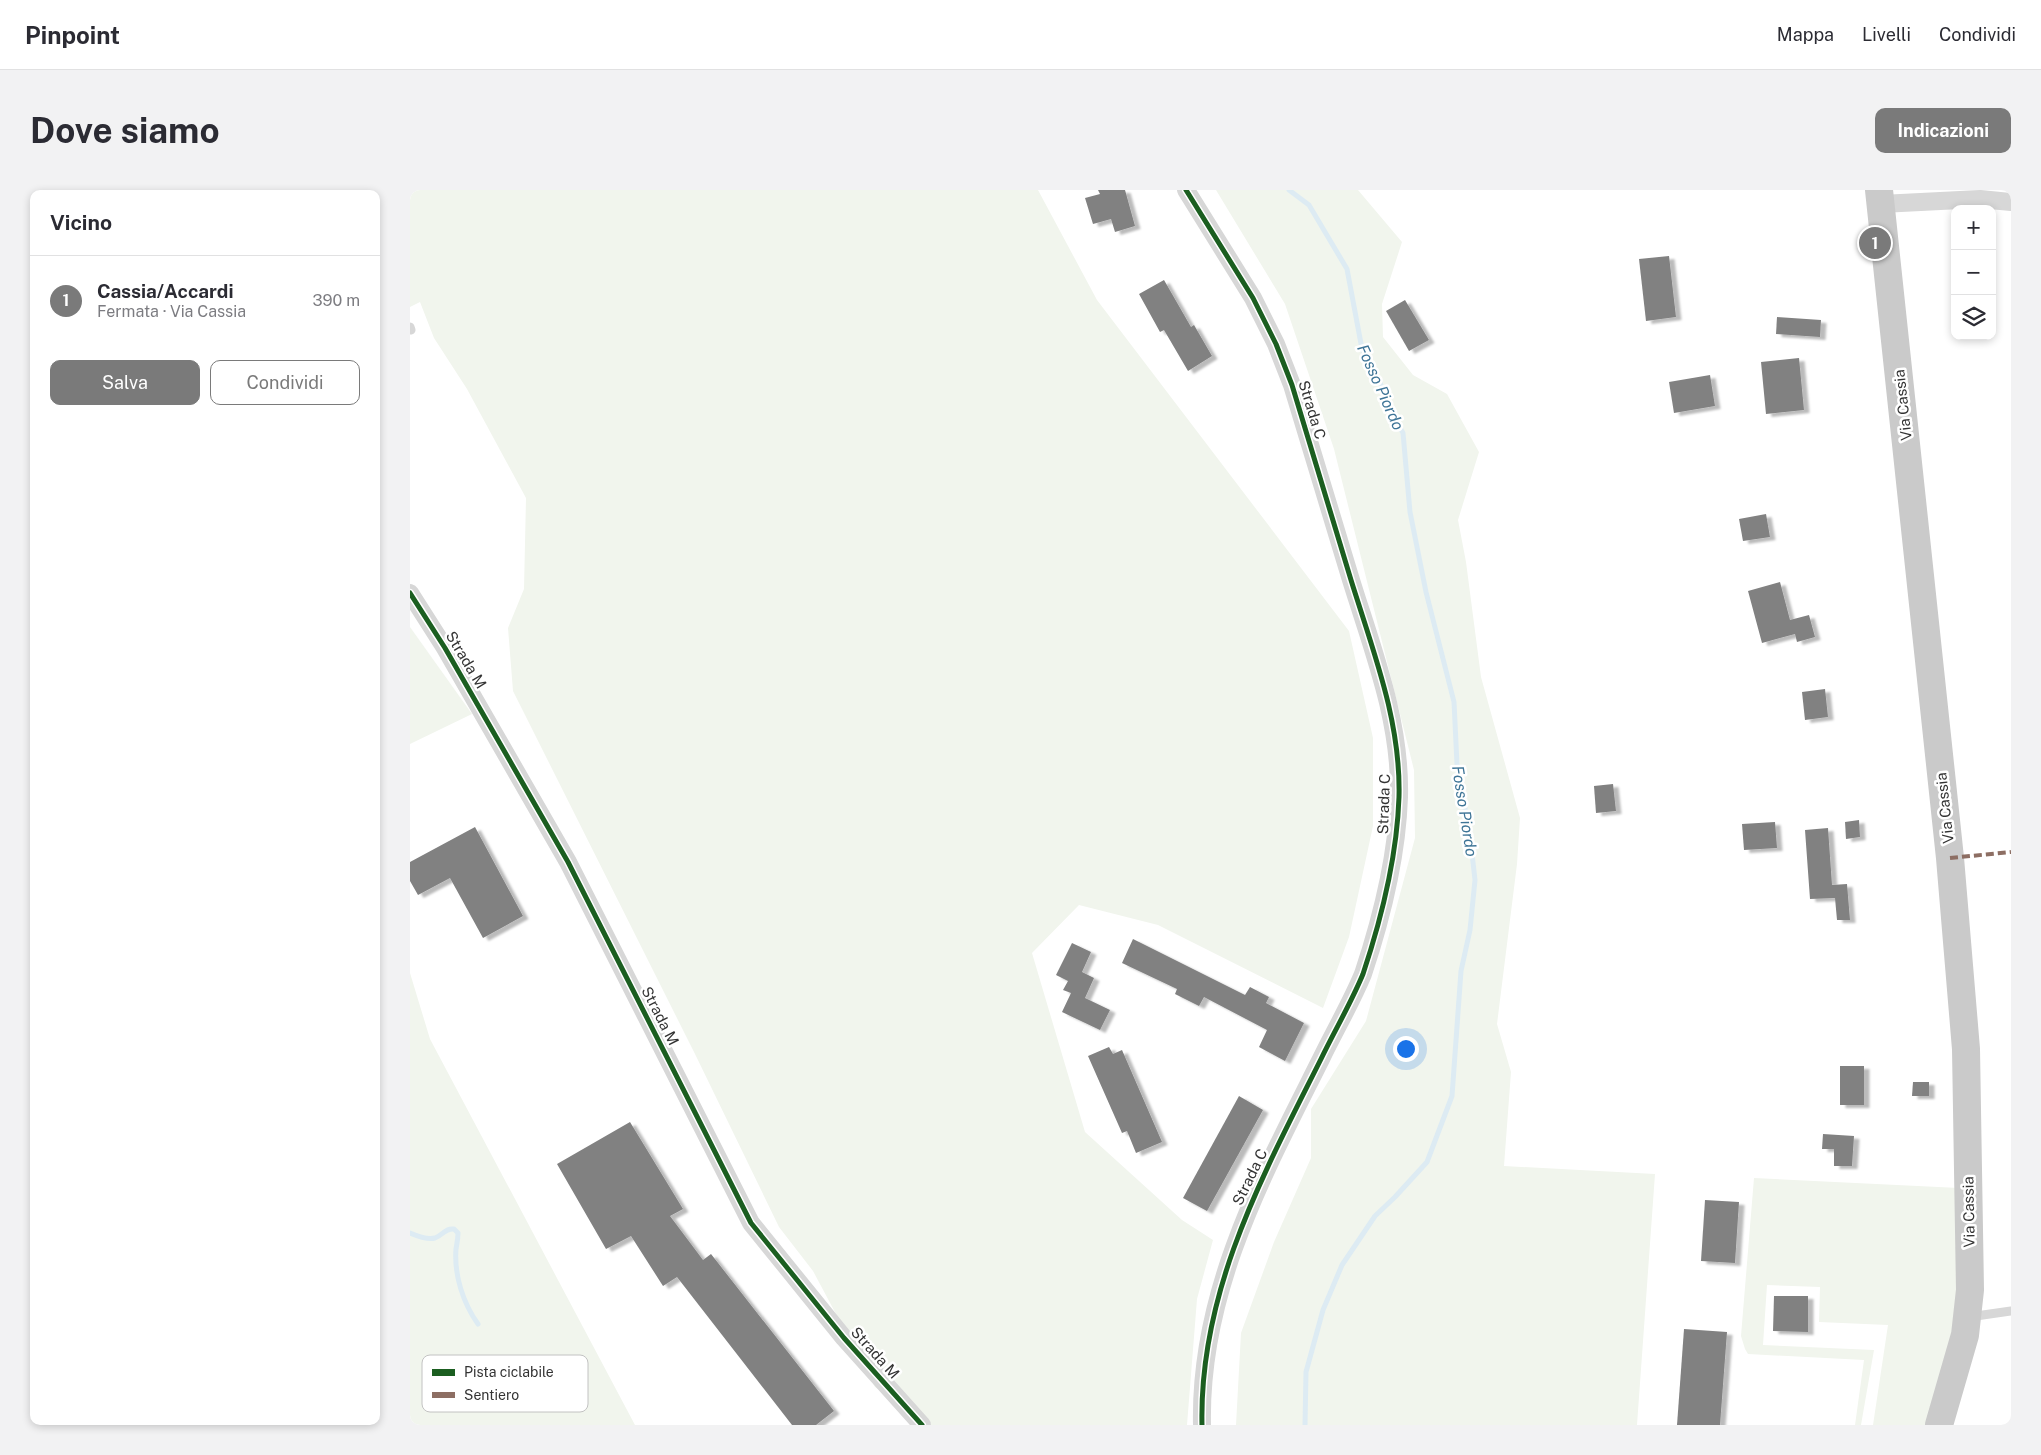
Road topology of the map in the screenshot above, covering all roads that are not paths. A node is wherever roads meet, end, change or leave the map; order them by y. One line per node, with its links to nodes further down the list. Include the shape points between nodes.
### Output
1 (1186, 190): 8 (street, Strada C, via 1253,298 1292,385 1384,681 1395,740 1399,796 1394,855 1363,974 1246,1216 1216,1300 1208,1335)
2 (1880, 197): 3 (street); 6 (main road, Via Cassia, via 1960,963 1966,1059 1971,1275)
3 (2011, 202)
4 (410, 593): 7 (street, Strada M, via 568,862 751,1223 844,1338)
5 (2011, 1311): 6 (lane)
6 (1968, 1317): 9 (main road, Via Cassia)
7 (922, 1425)
8 (1202, 1425)
9 (1939, 1425)

